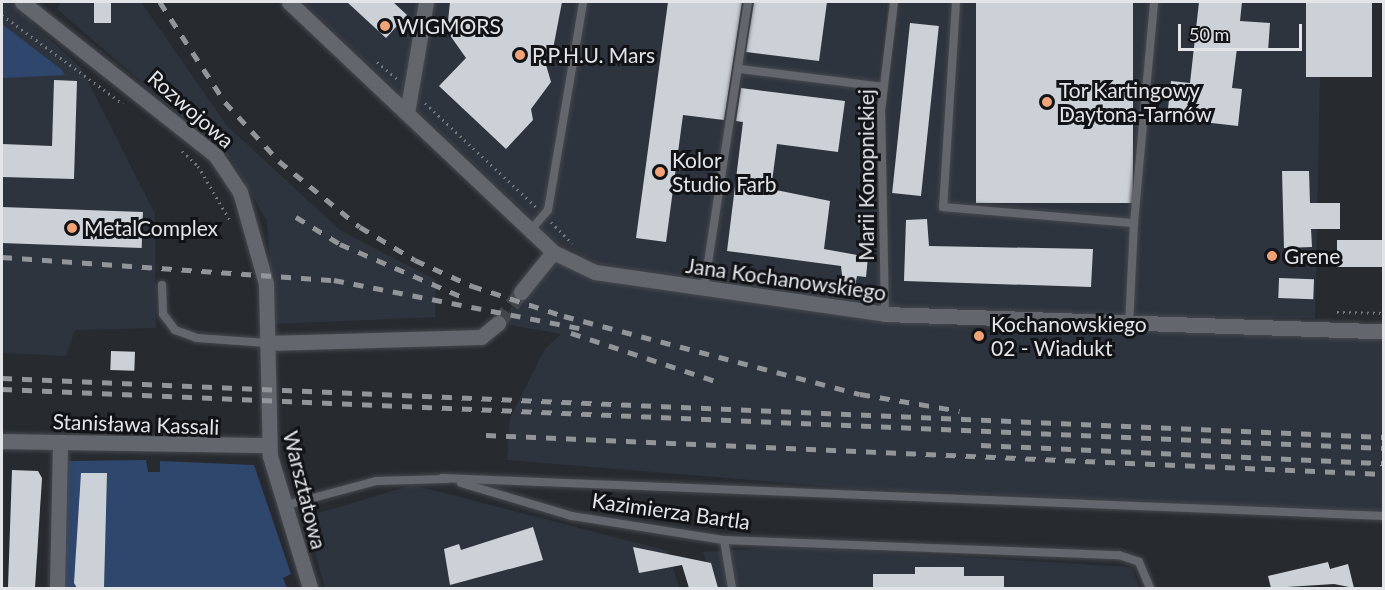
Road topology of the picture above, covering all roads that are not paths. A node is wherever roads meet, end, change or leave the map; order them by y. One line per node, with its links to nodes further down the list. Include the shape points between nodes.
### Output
1 (289, 2): 11 (street, Jana Kochanowskiego)
2 (426, 2): 11 (street)
3 (583, 2): 13 (lane, via 544,215)
4 (748, 2): 9 (lane)
5 (894, 2): 10 (lane, Marii Konopnickiej)
6 (956, 2): 12 (lane, via 943,207)
7 (1154, 2): 12 (lane)
8 (28, 3): 22 (street, Rozwojowa, via 127,81 228,171 253,221 263,264)
9 (740, 69): 10 (lane); 16 (lane)
10 (884, 87): 18 (lane, Marii Konopnickiej)
11 (407, 113): 13 (street, Jana Kochanowskiego)
12 (1134, 223): 20 (lane)
13 (531, 231): 14 (street, Jana Kochanowskiego)
14 (552, 252): 16 (street, Jana Kochanowskiego, via 595,272); 17 (street)
15 (162, 285): 22 (lane, via 163,314 175,330 215,340)
16 (704, 289): 18 (street, Jana Kochanowskiego)
17 (521, 292)
18 (885, 314): 20 (street, Jana Kochanowskiego)
19 (498, 322): 22 (street, via 481,337)
20 (1129, 325): 21 (street, Jana Kochanowskiego)
21 (1383, 331)
22 (267, 343): 23 (street, Rozwojowa)
23 (266, 365): 26 (street, Warsztatowa)
24 (2, 441): 25 (street, Stanisława Kassali)
25 (60, 442): 26 (street, Stanisława Kassali); 31 (street)
26 (269, 445): 28 (street, Warsztatowa)
27 (442, 478): 28 (lane, Kazimierza Bartla, via 376,481); 29 (lane); 30 (lane, Kazimierza Bartla, via 572,516)
28 (283, 506): 32 (street, Warsztatowa)
29 (1383, 516)
30 (724, 540): 33 (lane); 34 (lane, Kazimierza Bartla, via 1134,557)
31 (57, 588)
32 (310, 588)
33 (732, 588)
34 (1150, 588)

